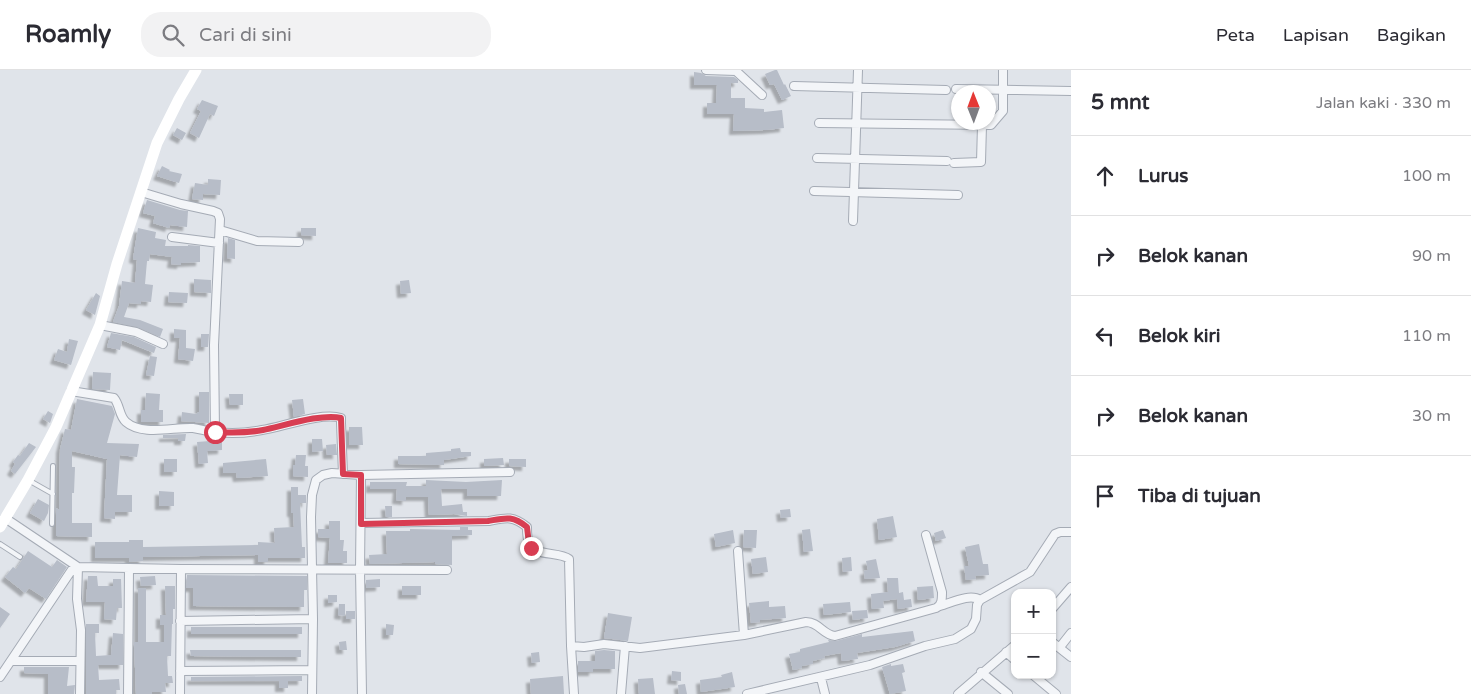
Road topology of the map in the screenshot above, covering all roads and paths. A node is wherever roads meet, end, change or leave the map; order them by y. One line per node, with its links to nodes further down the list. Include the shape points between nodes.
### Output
1 (196, 70): 20 (street, via 157,143)
2 (706, 70): 11 (street, via 736,71)
3 (858, 70): 6 (street)
4 (1003, 70): 9 (street)
5 (794, 86): 6 (street)
6 (858, 89): 7 (street); 14 (street)
7 (946, 90)
8 (996, 90): 9 (street)
9 (1003, 90): 10 (street); 12 (street, via 1003,111)
10 (1071, 91)
11 (762, 95)
12 (996, 119)
13 (819, 123): 14 (street)
14 (857, 124): 15 (street); 18 (street)
15 (951, 125)
16 (982, 130): 18 (street, via 981,162)
17 (817, 158): 18 (street)
18 (855, 160): 21 (street)
19 (814, 191): 21 (street)
20 (141, 192): 24 (street, via 218,213); 28 (street)
21 (854, 194): 22 (street); 23 (street)
22 (958, 195)
23 (853, 221)
24 (220, 230): 26 (street, via 257,241); 27 (street)
25 (172, 237): 27 (street)
26 (299, 242)
27 (219, 243): 31 (street, via 214,345)
28 (100, 325): 29 (street, via 136,332); 30 (street)
29 (162, 344)
30 (71, 391): 31 (street, via 114,398 124,421 138,428 194,428); 36 (street)
31 (215, 432): 34 (street, via 260,431 306,420 341,418)
32 (53, 466): 37 (lane)
33 (510, 472): 35 (street)
34 (343, 474): 35 (street); 49 (street, via 332,473 316,480 312,495)
35 (361, 475): 40 (street)
36 (28, 480): 37 (lane); 38 (street)
37 (53, 494): 39 (lane)
38 (3, 522): 46 (street)
39 (52, 524)
40 (361, 524): 50 (street); 61 (street, via 518,520 527,527 531,548 569,559)
41 (1071, 532): 53 (street, via 1055,534 1030,572)
42 (926, 535): 55 (street, via 942,592)
43 (0, 544): 45 (lane)
44 (738, 551): 59 (street)
45 (20, 557)
46 (77, 566): 47 (street); 68 (street); 69 (street)
47 (129, 569): 48 (street); 78 (street)
48 (181, 569): 49 (street); 57 (street)
49 (312, 569): 50 (street); 56 (street)
50 (360, 570): 51 (street); 81 (street)
51 (447, 570)
52 (1071, 587): 54 (street)
53 (980, 600): 55 (street, via 969,598); 74 (street, via 971,629 955,639)
54 (1056, 605)
55 (940, 606): 59 (street, via 834,636 811,622)
56 (313, 619): 57 (street); 70 (street)
57 (180, 621): 71 (street)
58 (1071, 633): 64 (street)
59 (744, 635): 62 (street, via 640,648)
60 (1056, 645): 64 (street)
61 (572, 646): 62 (street); 82 (street)
62 (625, 646): 83 (street)
63 (1011, 648): 65 (street)
64 (1060, 648): 67 (street)
65 (1006, 652): 66 (street); 72 (street)
66 (1011, 656)
67 (1071, 657)
68 (12, 661): 69 (street); 73 (street)
69 (80, 661): 77 (street)
70 (312, 670): 71 (street); 80 (street)
71 (180, 671): 79 (street)
72 (981, 672): 76 (street); 86 (street)
73 (0, 677)
74 (821, 678): 84 (street); 85 (street)
75 (1038, 679): 87 (street)
76 (960, 693)
77 (80, 694)
78 (128, 694)
79 (180, 694)
80 (312, 694)
81 (362, 694)
82 (574, 694)
83 (621, 694)
84 (747, 694)
85 (825, 694)
86 (1008, 694)
87 (1056, 694)

